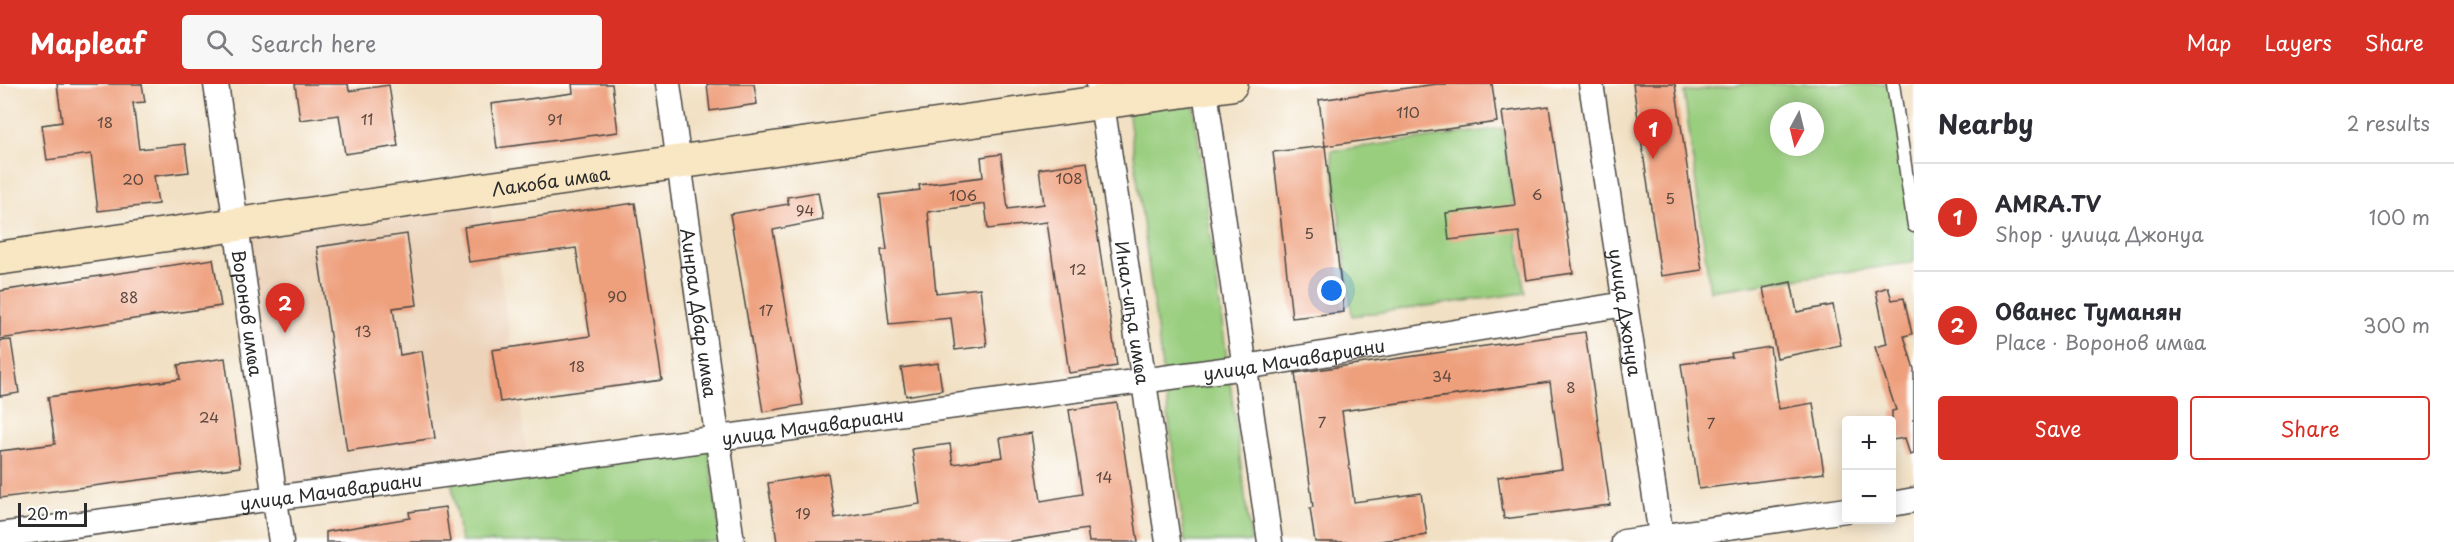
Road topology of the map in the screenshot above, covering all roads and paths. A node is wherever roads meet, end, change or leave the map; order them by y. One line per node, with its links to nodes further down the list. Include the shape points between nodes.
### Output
1 (216, 84): 8 (street, Воронов имҩа)
2 (668, 84): 7 (street, Аинрал Дбар имҩа)
3 (1591, 84): 11 (street, улица Джонуа)
4 (1893, 84): 9 (lane)
5 (1213, 85): 6 (main road, Лакоба имҩа); 12 (street)
6 (1101, 93): 7 (main road, Лакоба имҩа); 13 (street, Инал-иҧа имҩа)
7 (679, 161): 8 (main road, Лакоба имҩа); 14 (street, Аинрал Дбар имҩа)
8 (236, 223): 10 (main road, Лакоба имҩа); 15 (street, Воронов имҩа)
9 (1914, 226)
10 (0, 258)
11 (1625, 304): 12 (street, улица Мачавариани); 20 (street, улица Джонуа)
12 (1245, 367): 13 (street, улица Мачавариани); 24 (street)
13 (1145, 381): 14 (street, улица Мачавариани); 23 (street, Инал-иҧа имҩа)
14 (717, 438): 15 (street, улица Мачавариани); 22 (street, Аинрал Дбар имҩа)
15 (275, 498): 19 (street, улица Мачавариани); 21 (street, Воронов имҩа)
16 (1914, 500): 17 (street)
17 (1896, 503)
18 (1842, 511): 20 (street)
19 (0, 535)
20 (1662, 539): 25 (street)
21 (281, 542)
22 (732, 542)
23 (1168, 542)
24 (1270, 542)
25 (1624, 542)

